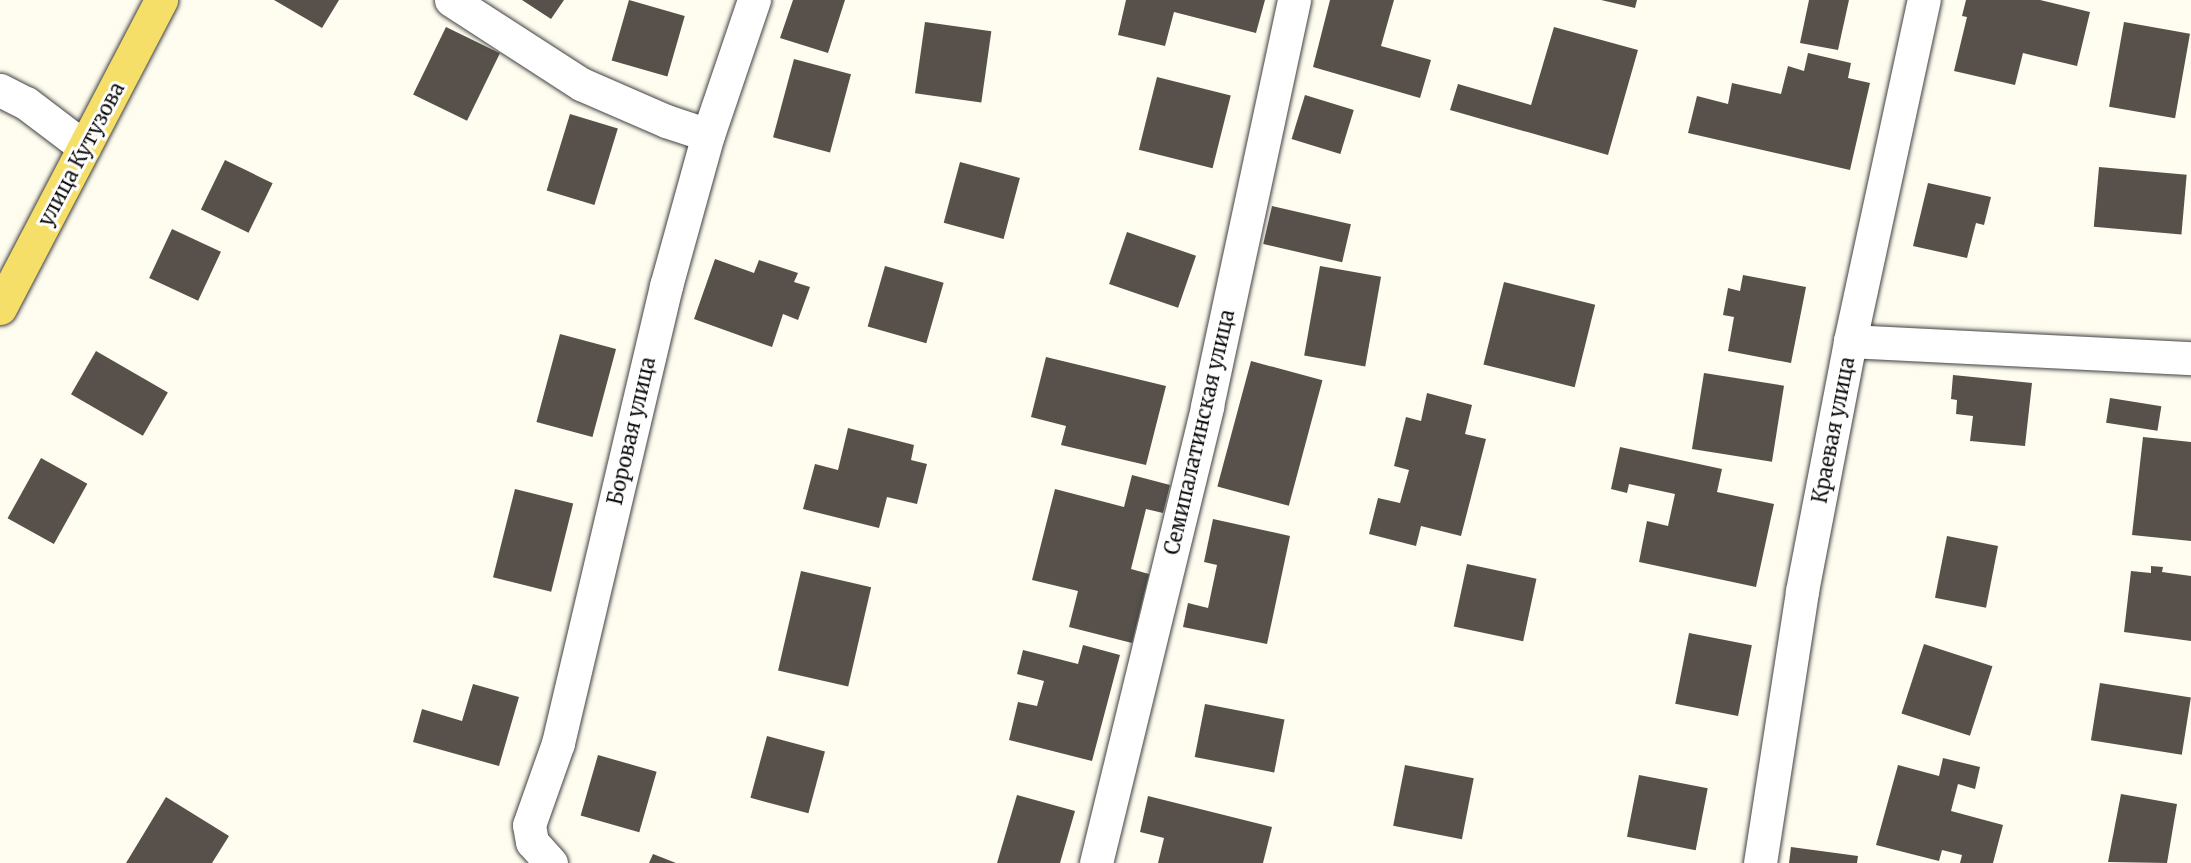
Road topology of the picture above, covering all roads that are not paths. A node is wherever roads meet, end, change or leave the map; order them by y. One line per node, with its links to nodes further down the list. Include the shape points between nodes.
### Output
1 (161, 0): 8 (main road, улица Кутузова)
2 (451, 0): 7 (street, via 581,84 656,118)
3 (754, 0): 7 (street, Боровая улица)
4 (1294, 0): 13 (street, Семипалатинская улица, via 1207,406)
5 (1924, 0): 10 (street, Краевая улица)
6 (0, 90): 8 (street, via 27,103)
7 (708, 135): 12 (street, Боровая улица, via 666,286 558,742 529,825)
8 (84, 147): 9 (main road, улица Кутузова)
9 (0, 308)
10 (1850, 340): 11 (street); 14 (street, Краевая улица, via 1802,591)
11 (2191, 358)
12 (540, 859)
13 (1096, 863)
14 (1760, 863)

